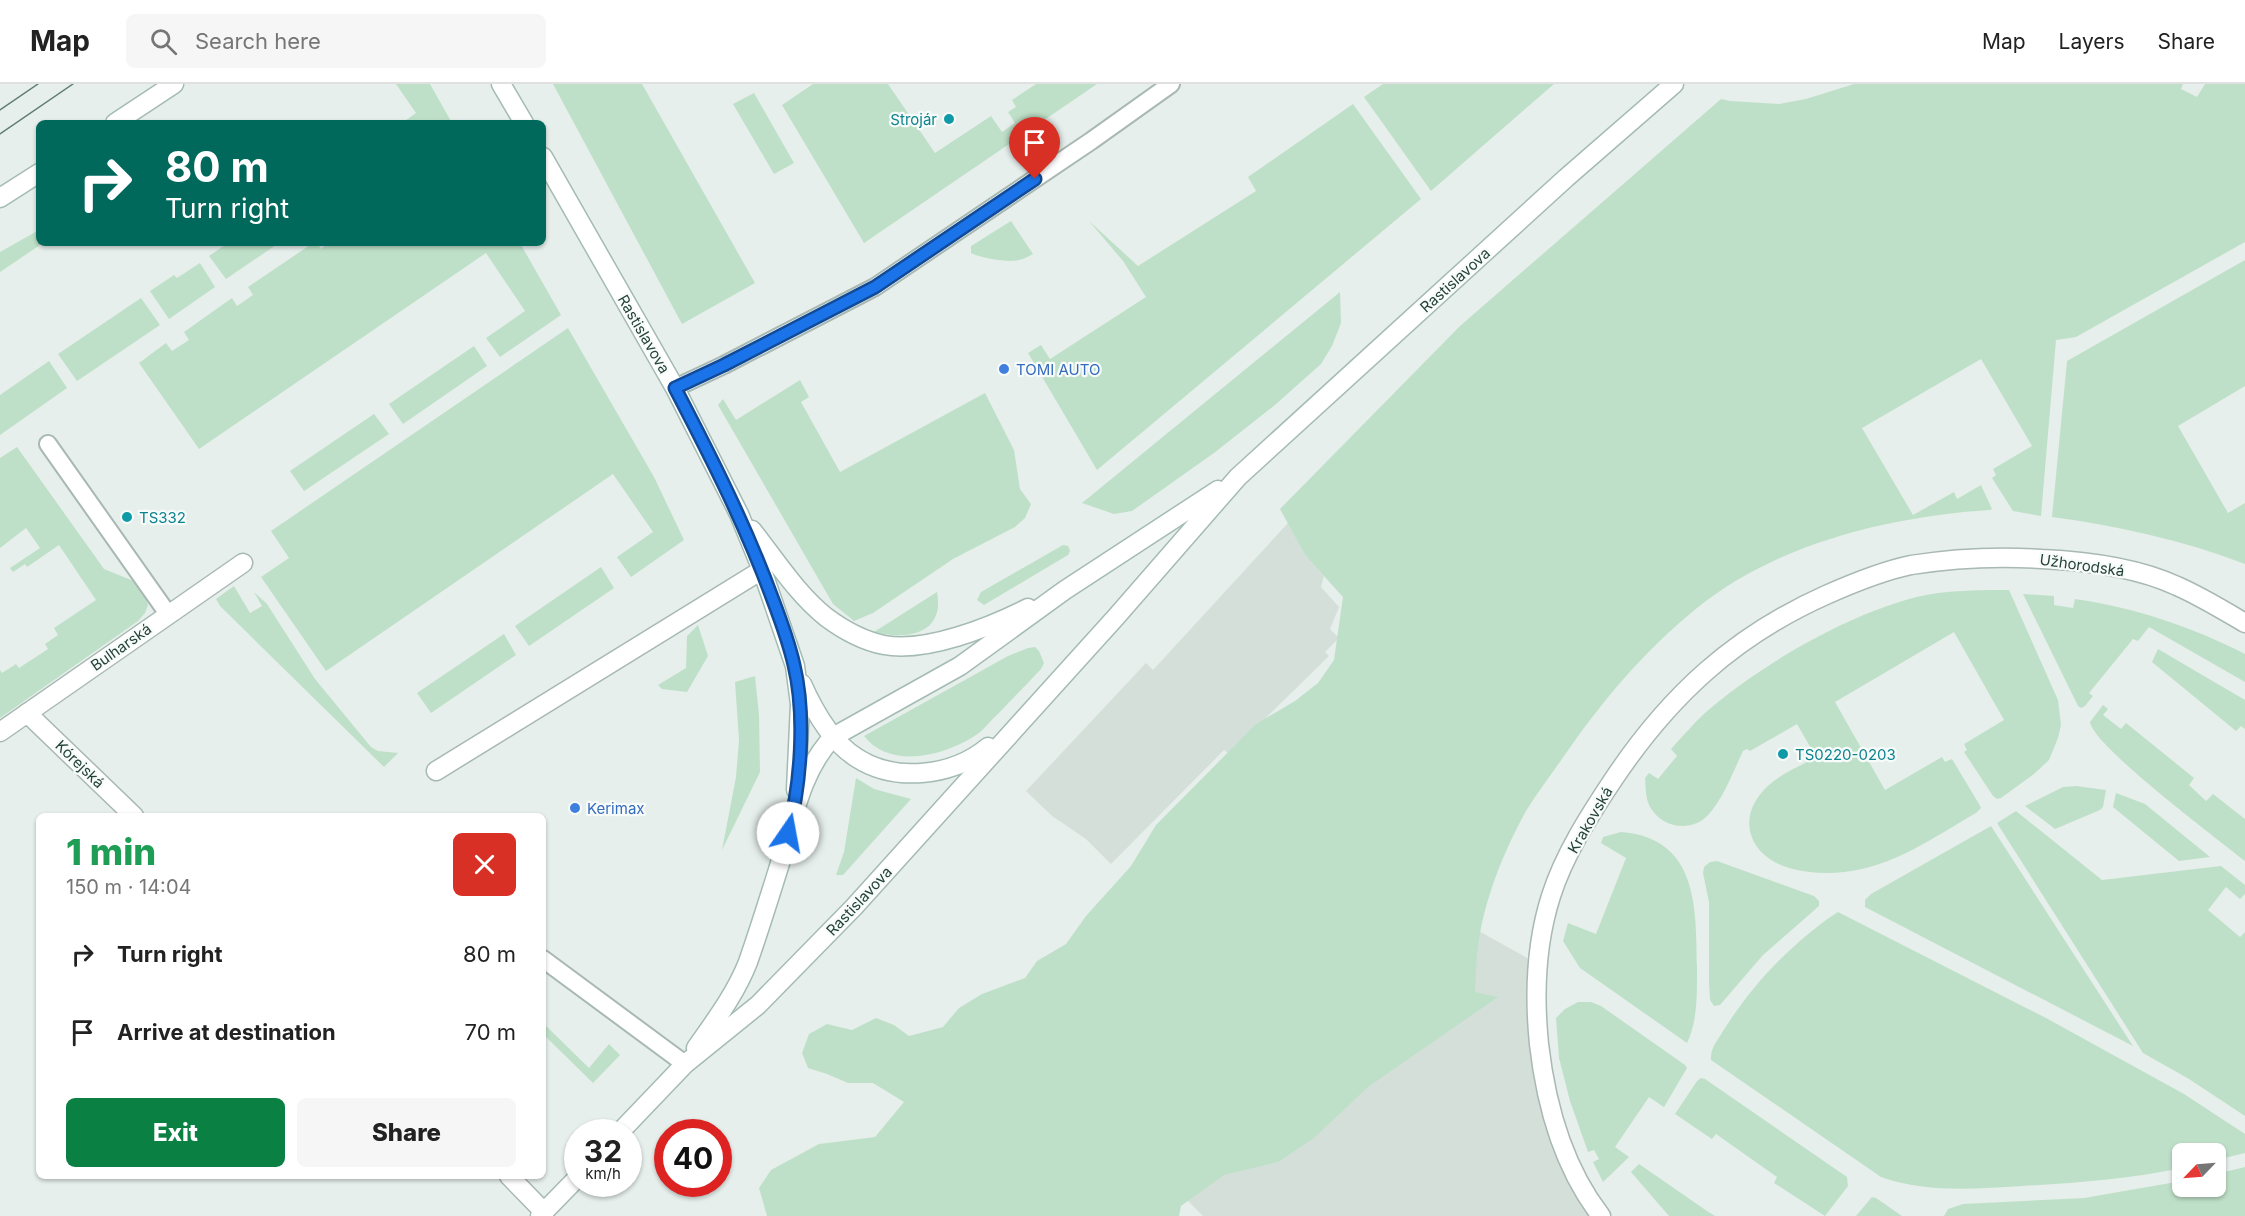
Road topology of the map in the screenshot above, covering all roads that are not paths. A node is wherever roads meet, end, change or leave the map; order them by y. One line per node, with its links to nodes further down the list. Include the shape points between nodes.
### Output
1 (174, 84): 5 (street)
2 (501, 84): 6 (street)
3 (1171, 84): 10 (lane, via 875,287)
4 (1674, 84): 12 (street, Rastislavova)
5 (120, 120)
6 (522, 120)
7 (546, 162): 10 (street, Rastislavova)
8 (36, 175): 9 (street)
9 (0, 198)
10 (675, 388): 13 (street, Rastislavova)
11 (48, 444): 18 (lane)
12 (1238, 477): 17 (street, Rastislavova); 22 (street, Rastislavova)
13 (739, 514): 16 (street, Rastislavova); 17 (street, Rastislavova, via 825,617 884,645 922,644 958,635 1001,621)
14 (243, 563): 18 (street, Bulharská)
15 (1909, 566): 19 (street, Užhorodská, via 1975,557 2013,557 2115,568 2175,585); 34 (street, Krakovská, via 1855,582 1800,607 1752,634 1701,674 1637,745 1573,846 1551,894 1542,932 1537,1019 1543,1080 1558,1136 1580,1184)
16 (762, 570): 20 (street, Rastislavova); 25 (street)
17 (1065, 590): 24 (street, Rastislavova, via 960,666)
18 (168, 614): 21 (street, Bulharská)
19 (2245, 623)
20 (795, 666): 24 (street, Rastislavova, via 811,704); 26 (street, Rastislavova, via 800,704)
21 (27, 713): 23 (street, Bulharská); 27 (street, Kórejská)
22 (1018, 723): 24 (street, Rastislavova, via 962,764 923,773 870,765); 29 (street, Rastislavova, via 801,962 758,1005)
23 (0, 732)
24 (833, 737): 26 (street, Rastislavova, via 813,765)
25 (436, 771)
26 (794, 812): 29 (street, Rastislavova, via 747,965 727,1003)
27 (131, 813)
28 (546, 961): 29 (lane)
29 (685, 1064): 30 (street, Rastislavova)
30 (632, 1119)
31 (512, 1179): 33 (street)
32 (564, 1191): 33 (street)
33 (542, 1214)
34 (1601, 1216)

